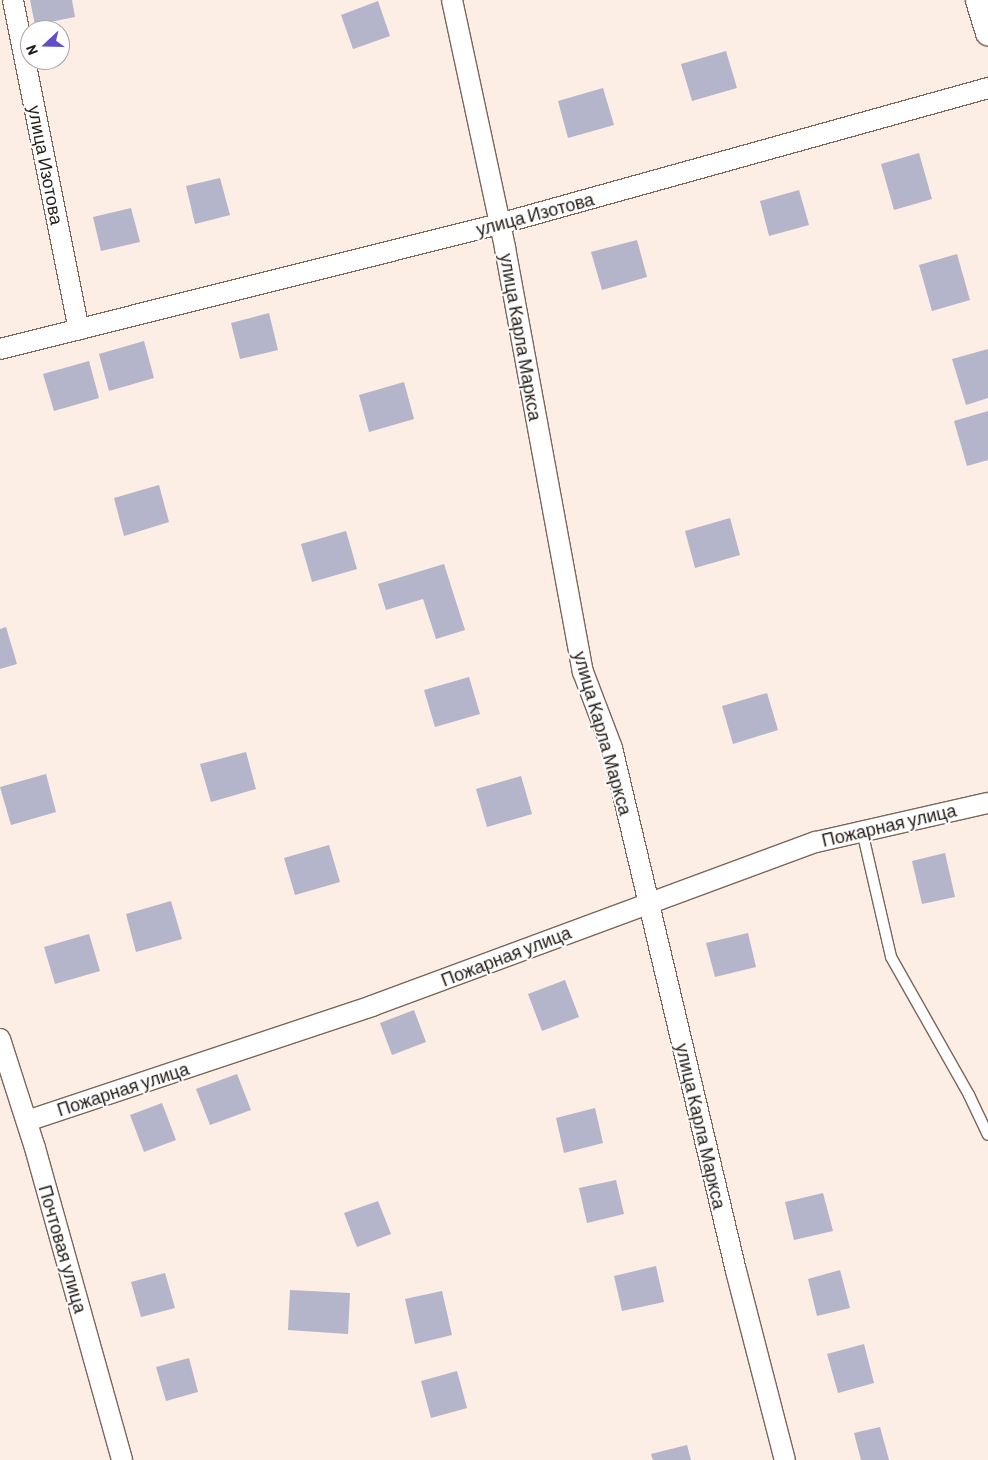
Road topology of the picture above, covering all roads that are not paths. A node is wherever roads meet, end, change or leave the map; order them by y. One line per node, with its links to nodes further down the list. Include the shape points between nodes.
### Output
1 (13, 0): 7 (street, улица Изотова)
2 (452, 0): 6 (street, улица Карла Маркса)
3 (978, 0): 4 (street)
4 (988, 32)
5 (988, 88): 6 (street, улица Изотова)
6 (500, 224): 7 (street, улица Изотова); 11 (street, улица Карла Маркса, via 583,672 612,748)
7 (79, 330): 8 (street, улица Изотова)
8 (0, 349)
9 (988, 803): 10 (street, Пожарная улица)
10 (862, 831): 11 (street, Пожарная улица, via 816,842); 14 (lane, via 891,958 969,1095)
11 (648, 902): 13 (street, Пожарная улица, via 372,1006); 16 (street, улица Карла Маркса)
12 (0, 1039): 13 (street, Почтовая улица)
13 (27, 1121): 15 (street, Почтовая улица)
14 (988, 1135)
15 (122, 1460)
16 (785, 1460)

